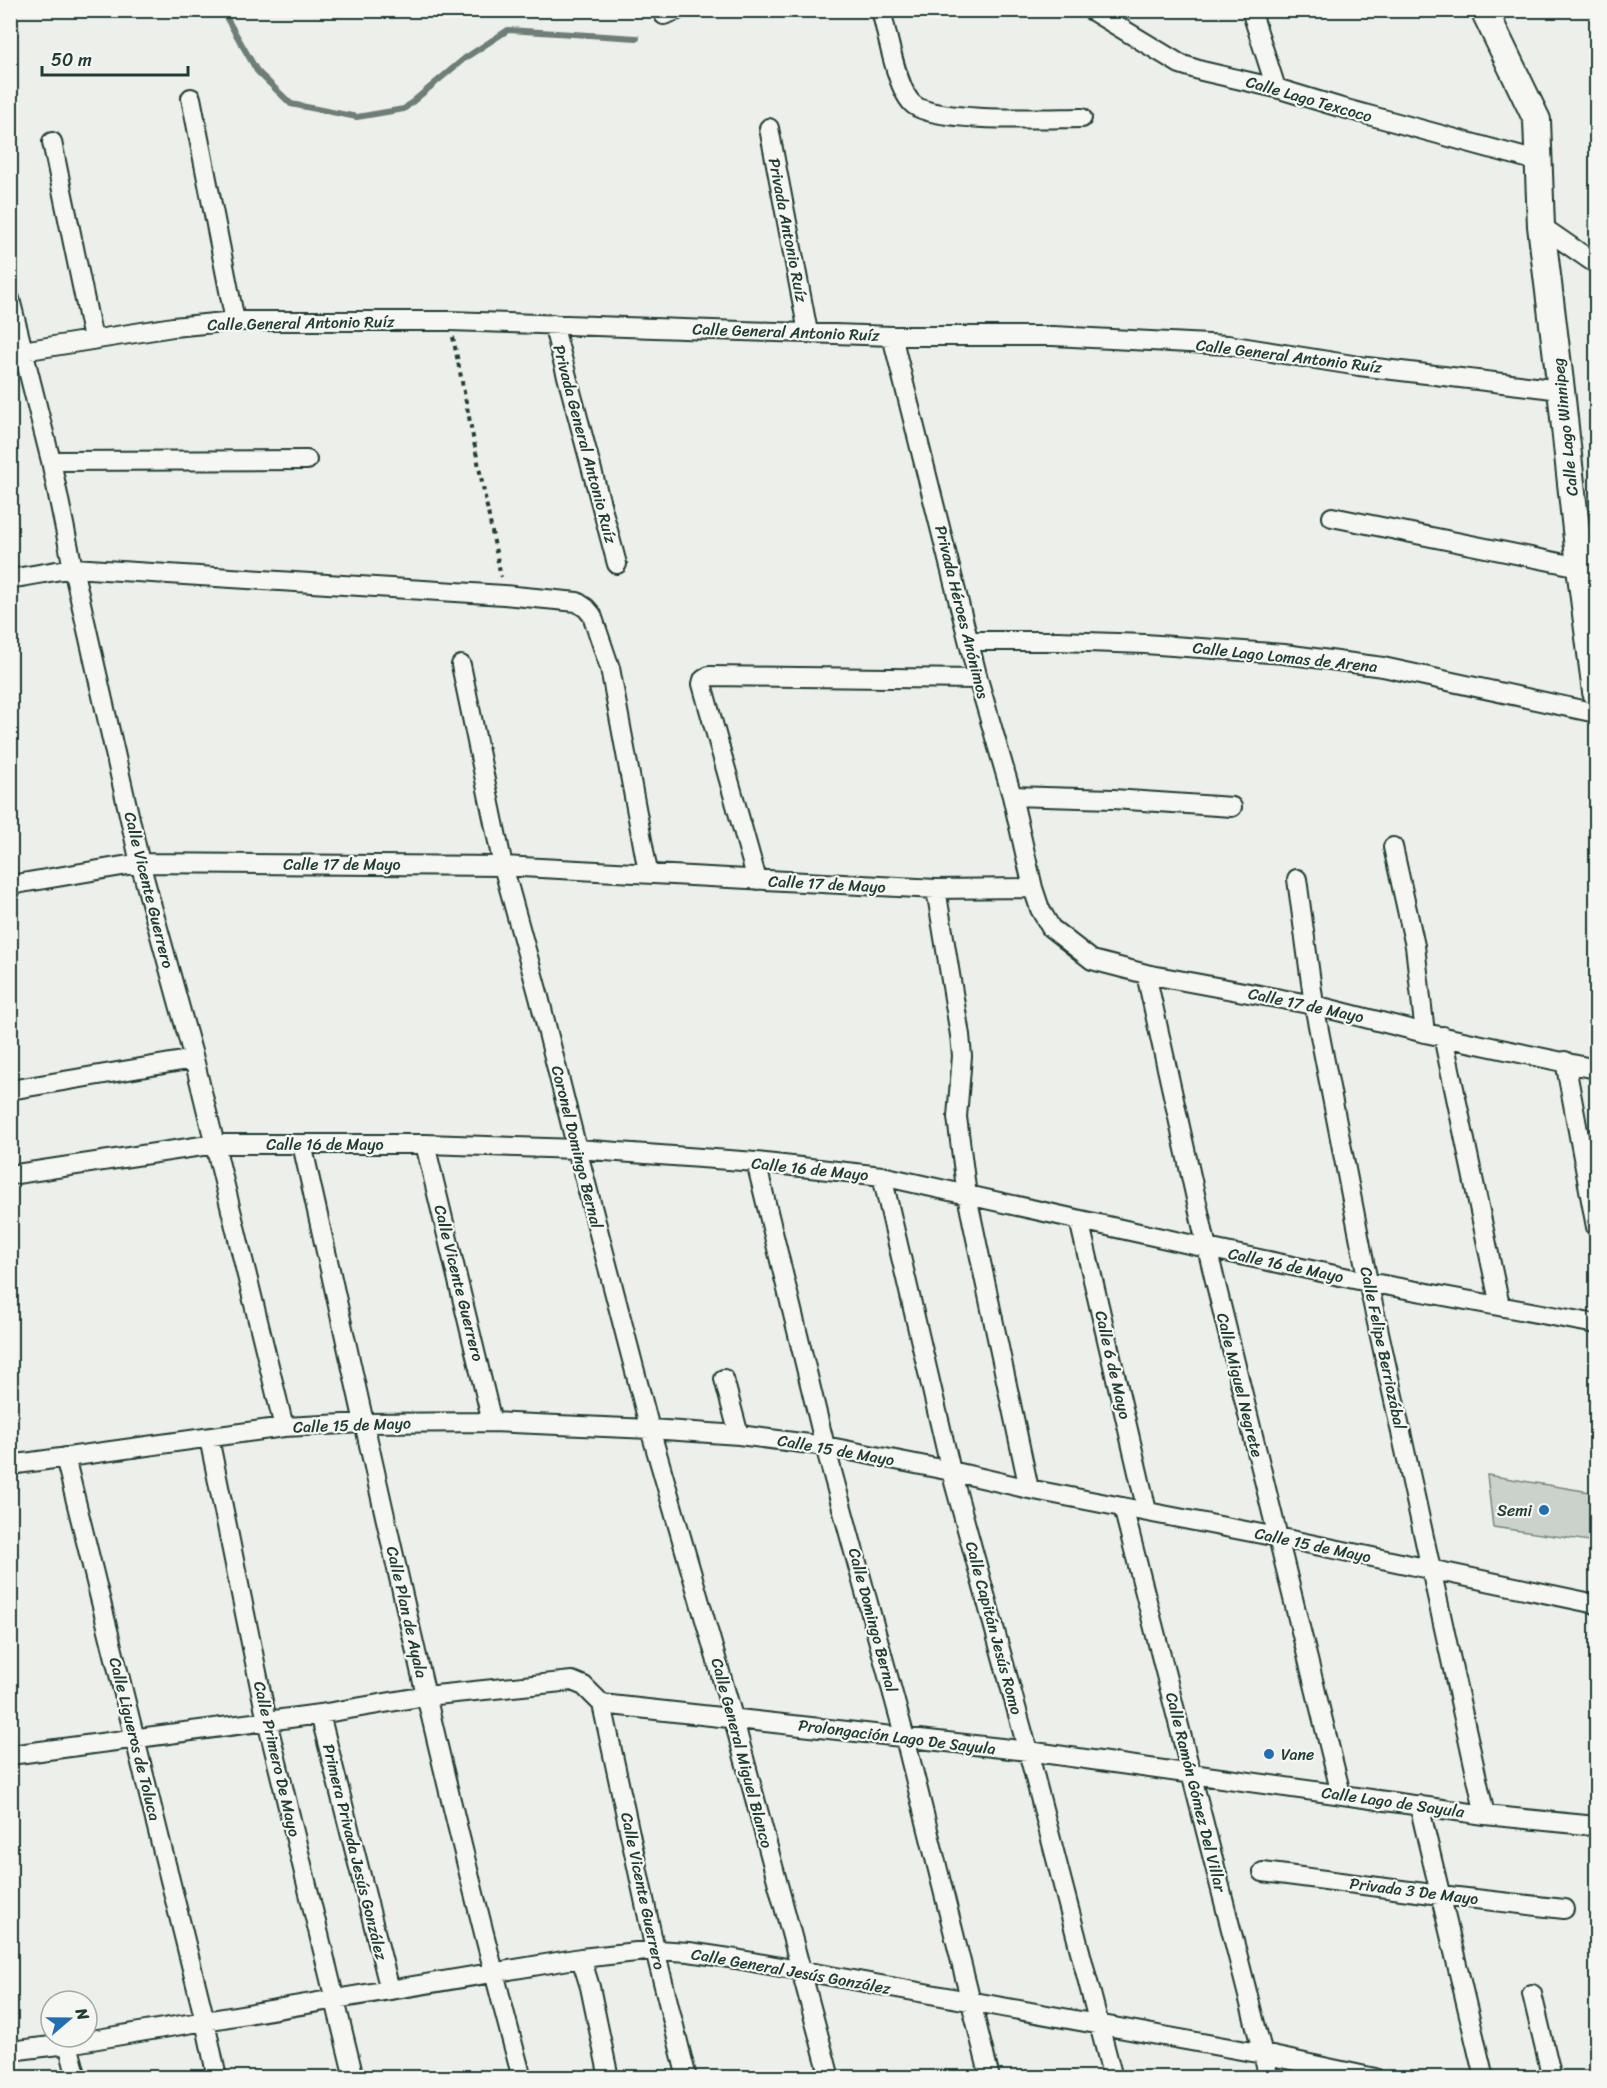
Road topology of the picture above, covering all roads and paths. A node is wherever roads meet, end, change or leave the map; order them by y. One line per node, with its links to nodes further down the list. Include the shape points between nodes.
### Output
1 (881, 10): 7 (street, via 900,80 914,105 955,117)
2 (1091, 10): 5 (street, Calle Lago Texcoco, via 1180,64)
3 (1251, 10): 5 (street)
4 (1484, 10): 10 (main road, Calle Lago Winnipeg, via 1537,120)
5 (1276, 88): 10 (street, Calle Lago Texcoco)
6 (191, 98): 14 (street)
7 (1082, 118)
8 (769, 128): 17 (street, Privada Antonio Ruíz)
9 (52, 142): 19 (street)
10 (1537, 161): 11 (main road, Calle Lago Winnipeg)
11 (1541, 226): 12 (street); 21 (main road, Calle Lago Winnipeg)
12 (1596, 264)
13 (10, 299): 20 (street, Calle Vicente Guerrero)
14 (235, 321): 15 (street, Calle General Antonio Ruíz); 19 (street, Calle General Antonio Ruíz)
15 (449, 321): 16 (street, Calle General Antonio Ruíz); 29 (path)
16 (553, 324): 17 (street, Calle General Antonio Ruíz); 25 (street, Privada General Antonio Ruíz)
17 (808, 332): 18 (street, Calle General Antonio Ruíz)
18 (892, 336): 21 (street, Calle General Antonio Ruíz, via 1053,336 1228,345 1359,366); 30 (street, Privada Héroes Anónimos)
19 (93, 339): 20 (street, Calle General Antonio Ruíz)
20 (16, 351): 23 (street, Calle Vicente Guerrero)
21 (1561, 390): 26 (main road, Calle Lago Winnipeg)
22 (306, 460): 23 (street)
23 (51, 461): 27 (street, Calle Vicente Guerrero)
24 (1332, 517): 26 (street)
25 (617, 564)
26 (1580, 567): 33 (main road, Calle Lago Winnipeg)
27 (73, 568): 28 (street); 29 (street); 38 (street, Calle Vicente Guerrero)
28 (10, 579)
29 (504, 595): 40 (street, via 577,602 592,615 610,668)
30 (969, 641): 32 (street, Privada Héroes Anónimos); 34 (street, Calle Lago Lomas de Arena, via 1134,644 1284,654 1383,667)
31 (461, 665): 39 (street, Coronel Domingo Bernal)
32 (978, 679): 35 (street, Privada Héroes Anónimos); 42 (street, via 709,676 703,680)
33 (1596, 692)
34 (1596, 713)
35 (1012, 796): 36 (street); 44 (street, Privada Héroes Anónimos)
36 (1232, 807)
37 (1393, 847): 48 (street)
38 (140, 862): 39 (street, Calle 17 de Mayo); 43 (street, Calle 17 de Mayo); 49 (street, Calle Vicente Guerrero)
39 (503, 866): 40 (street, Calle 17 de Mayo); 56 (street, Coronel Domingo Bernal)
40 (648, 872): 42 (street, Calle 17 de Mayo)
41 (1297, 879): 47 (street, Calle Felipe Berriozábal)
42 (757, 880): 45 (street, Calle 17 de Mayo)
43 (10, 885)
44 (1033, 888): 45 (street, Calle 17 de Mayo); 46 (street, Calle 17 de Mayo, via 1051,928 1066,941 1092,960)
45 (936, 889): 60 (street, via 960,1035 957,1117)
46 (1146, 974): 47 (street, Calle 17 de Mayo); 63 (street, Calle Miguel Negrete)
47 (1314, 1005): 48 (street, Calle 17 de Mayo); 64 (street, Calle Felipe Berriozábal)
48 (1434, 1035): 50 (street, Calle 17 de Mayo); 65 (street)
49 (194, 1059): 52 (street); 53 (street, Calle Vicente Guerrero)
50 (1565, 1061): 51 (street, Calle 17 de Mayo); 62 (street)
51 (1596, 1069)
52 (10, 1090)
53 (215, 1144): 54 (street, Calle 16 de Mayo); 58 (street, Calle 16 de Mayo); 70 (street, Calle Vicente Guerrero)
54 (302, 1144): 55 (street, Calle 16 de Mayo); 69 (street, Calle Plan de Ayala)
55 (425, 1144): 56 (street, Calle 16 de Mayo); 68 (street, Calle Vicente Guerrero)
56 (577, 1149): 57 (street, Calle 16 de Mayo); 71 (street, Coronel Domingo Bernal)
57 (756, 1162): 59 (street, Calle 16 de Mayo); 74 (street, Calle Domingo Bernal)
58 (10, 1175)
59 (882, 1176): 60 (street, Calle 16 de Mayo); 77 (street, Calle Capitán Jesús Romo)
60 (967, 1196): 61 (street, Calle 16 de Mayo); 78 (street)
61 (1079, 1220): 63 (street, Calle 16 de Mayo); 80 (street, Calle 6 de Mayo)
62 (1596, 1227)
63 (1207, 1248): 64 (street, Calle 16 de Mayo); 81 (street, Calle Miguel Negrete)
64 (1368, 1281): 65 (street, Calle 16 de Mayo); 82 (street, Calle Felipe Berriozábal)
65 (1500, 1306): 66 (street, Calle 16 de Mayo)
66 (1596, 1324)
67 (724, 1379): 72 (street)
68 (492, 1422): 69 (street, Calle 15 de Mayo); 71 (street, Calle 15 de Mayo)
69 (364, 1423): 70 (street, Calle 15 de Mayo); 84 (street, Calle Plan de Ayala)
70 (284, 1427): 73 (street, Calle 15 de Mayo)
71 (650, 1429): 72 (street, Calle 15 de Mayo); 87 (street, Calle General Miguel Blanco)
72 (739, 1435): 74 (street, Calle 15 de Mayo)
73 (209, 1438): 75 (street, Calle 15 de Mayo); 88 (street, Calle Primero De Mayo)
74 (825, 1446): 77 (street, Calle 15 de Mayo); 89 (street, Calle Domingo Bernal)
75 (65, 1458): 76 (street, Calle 15 de Mayo); 90 (street, Calle Ligueros de Toluca)
76 (10, 1465)
77 (951, 1471): 78 (street, Calle 15 de Mayo); 91 (street, Calle Capitán Jesús Romo)
78 (1029, 1489): 79 (street, Calle 15 de Mayo)
79 (1123, 1507): 80 (street, Calle 15 de Mayo); 93 (street, Calle Ramón Gómez Del Villar)
80 (1147, 1511): 81 (street, Calle 15 de Mayo)
81 (1277, 1537): 82 (street, Calle 15 de Mayo); 94 (street, Calle Miguel Negrete)
82 (1431, 1570): 83 (street, Calle 15 de Mayo); 96 (street, Calle Felipe Berriozábal)
83 (1596, 1604)
84 (426, 1696): 85 (street, via 572,1681 584,1686); 86 (street); 103 (street, Calle Plan de Ayala)
85 (602, 1704): 87 (street, Prolongación Lago De Sayula); 101 (street, Calle Vicente Guerrero)
86 (320, 1714): 88 (street); 105 (street, Primera Privada Jesús González)
87 (733, 1718): 89 (street, Prolongación Lago De Sayula); 104 (street, Calle General Miguel Blanco)
88 (267, 1721): 90 (street); 107 (street, Calle Primero De Mayo)
89 (905, 1738): 91 (street, Prolongación Lago De Sayula); 108 (street, Calle Domingo Bernal)
90 (135, 1739): 92 (street); 109 (street, Calle Ligueros de Toluca)
91 (1028, 1752): 93 (street, Prolongación Lago De Sayula); 110 (street, Calle Capitán Jesús Romo)
92 (10, 1755)
93 (1191, 1773): 94 (street, Calle Lago de Sayula); 115 (street, Calle Ramón Gómez Del Villar)
94 (1341, 1794): 95 (street, Calle Lago de Sayula)
95 (1419, 1805): 96 (street, Calle Lago de Sayula); 99 (street)
96 (1485, 1815): 97 (street, Calle Lago de Sayula)
97 (1596, 1827)
98 (1263, 1872): 99 (street, Privada 3 De Mayo)
99 (1440, 1895): 100 (street, Privada 3 De Mayo); 127 (street)
100 (1564, 1909)
101 (655, 1950): 102 (street, Calle General Jesús González); 104 (street, Calle General Jesús González, via 736,1959); 121 (street, Calle Vicente Guerrero)
102 (581, 1958): 103 (street, Calle General Jesús González); 120 (street)
103 (493, 1971): 105 (street, Calle General Jesús González); 119 (street, Calle Plan de Ayala)
104 (802, 1972): 108 (street, Calle General Jesús González); 122 (street, Calle General Miguel Blanco)
105 (390, 1990): 107 (street, Calle General Jesús González)
106 (1532, 1994): 128 (street)
107 (334, 2000): 109 (street, Calle General Jesús González); 118 (street, Calle Primero De Mayo)
108 (971, 2003): 110 (street, Calle General Jesús González); 123 (street, Calle Domingo Bernal)
109 (205, 2021): 111 (street, Calle General Jesús González); 117 (street, Calle Ligueros de Toluca)
110 (1100, 2026): 115 (street, Calle General Jesús González); 124 (street, Calle Capitán Jesús Romo)
111 (99, 2039)
112 (12, 2045): 113 (street, Calle General Jesús González)
113 (39, 2045)
114 (69, 2049): 116 (street)
115 (1263, 2054): 125 (street, Calle Ramón Gómez Del Villar); 126 (street, Calle General Jesús González)
116 (77, 2078)
117 (217, 2078)
118 (354, 2078)
119 (522, 2078)
120 (609, 2078)
121 (687, 2078)
122 (830, 2078)
123 (990, 2078)
124 (1113, 2078)
125 (1269, 2078)
126 (1375, 2078)
127 (1484, 2078)
128 (1552, 2078)

